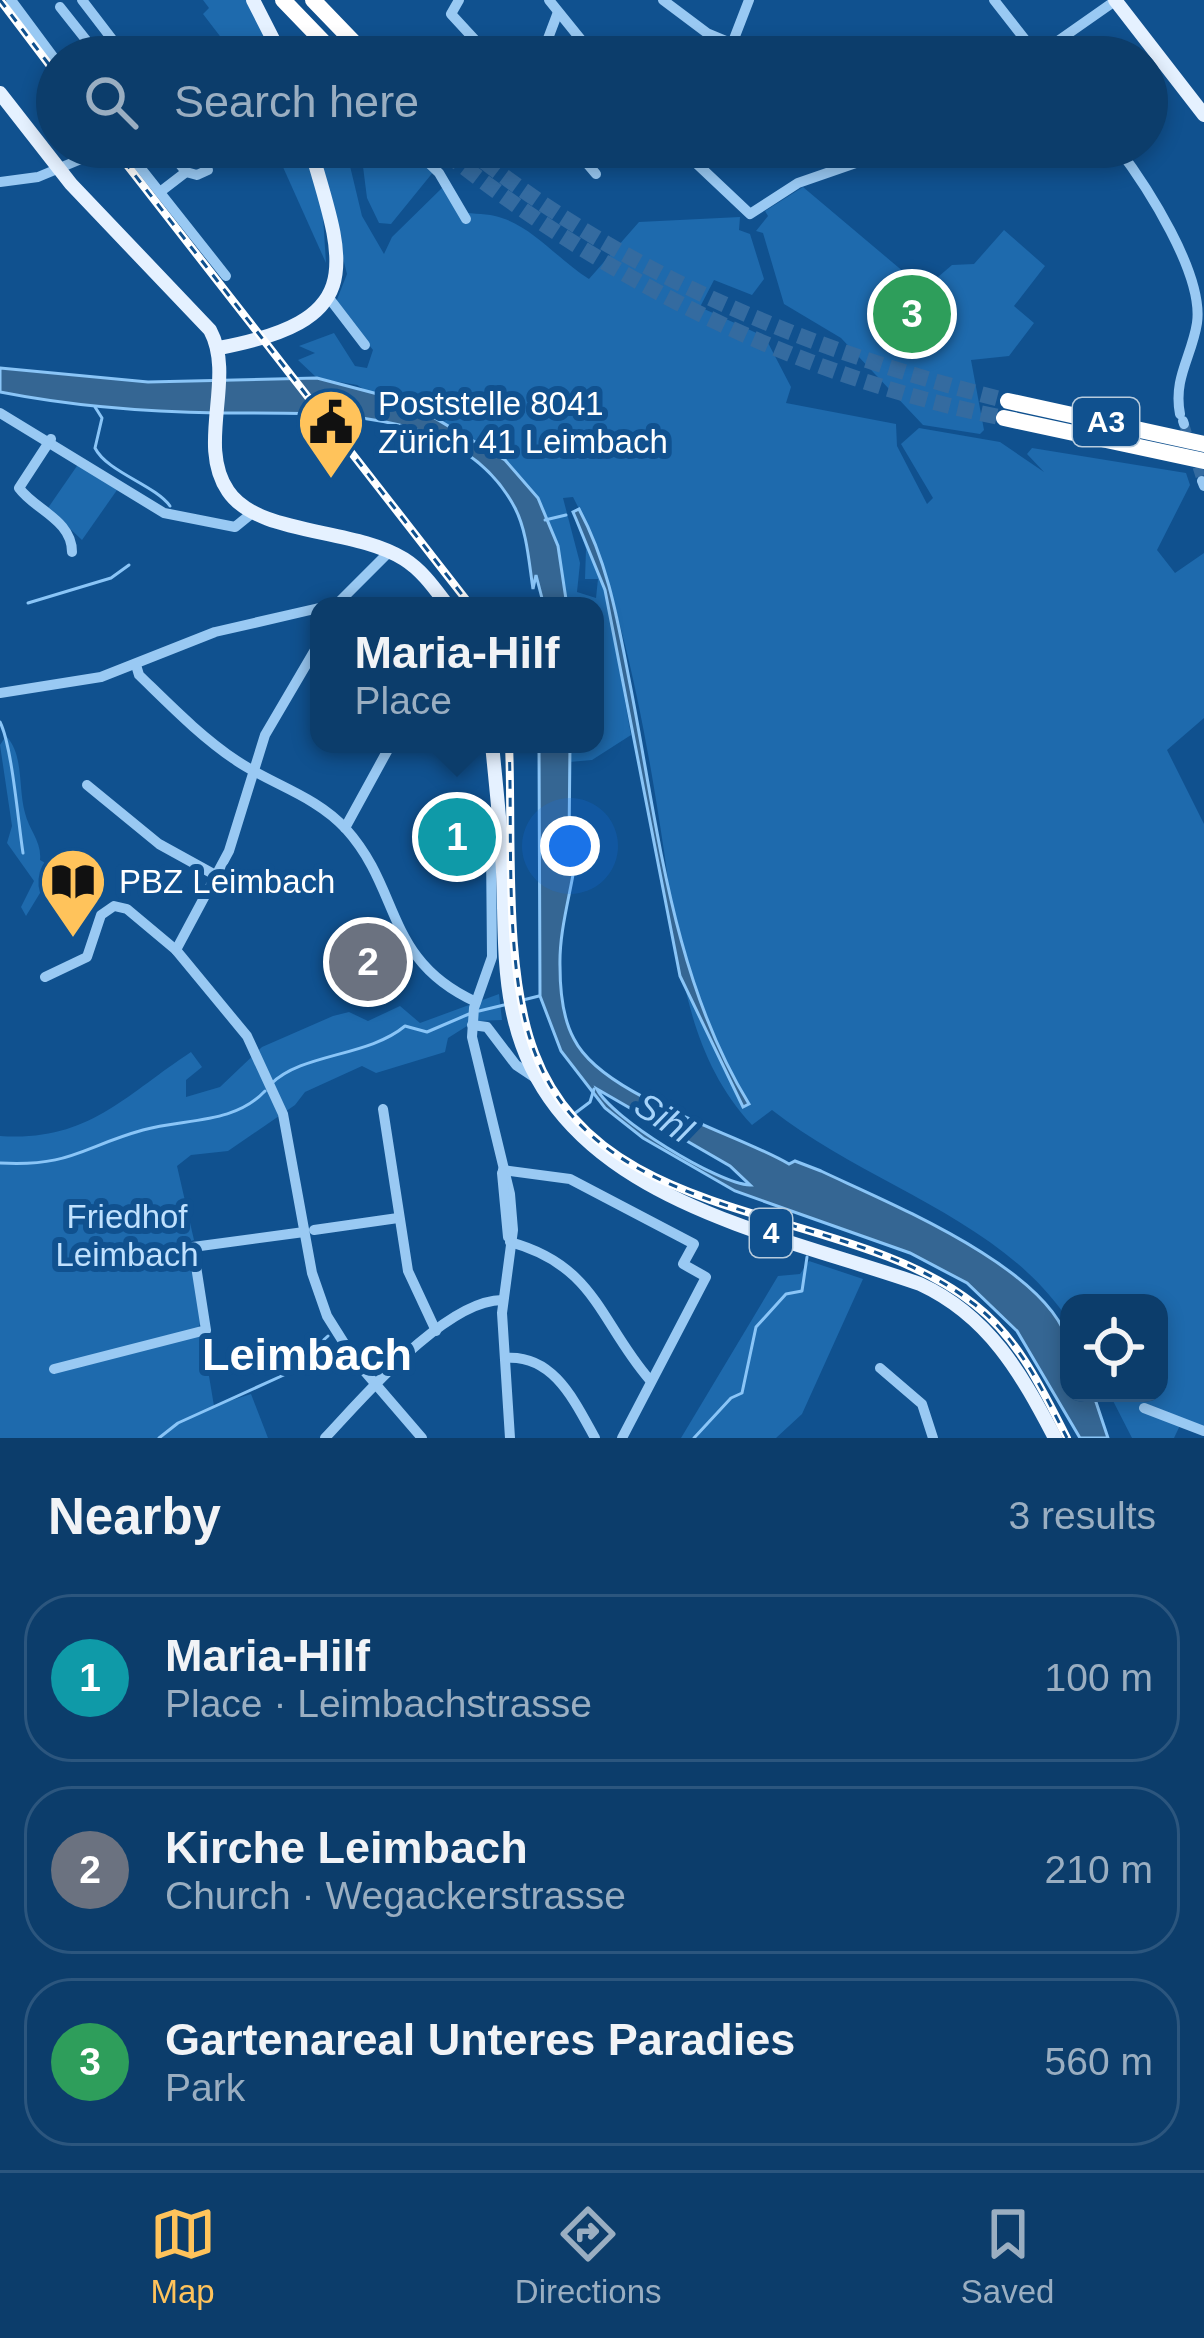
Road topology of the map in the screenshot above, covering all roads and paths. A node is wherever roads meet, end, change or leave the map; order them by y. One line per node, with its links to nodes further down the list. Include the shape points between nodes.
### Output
1 (10, 0): 14 (street)
2 (82, 0): 16 (street)
3 (283, 0): 18 (highway)
4 (313, 0): 19 (highway)
5 (459, 0): 20 (street, via 451,14)
6 (549, 0): 13 (street)
7 (663, 0): 23 (street)
8 (749, 0): 24 (street)
9 (994, 0): 25 (street)
10 (1122, 3): 26 (street); 27 (main road)
11 (256, 5): 17 (main road)
12 (60, 7): 15 (street)
13 (558, 11): 21 (street); 22 (street)
14 (37, 36)
15 (83, 36)
16 (109, 36)
17 (272, 36)
18 (318, 36)
19 (348, 36)
20 (471, 36)
21 (549, 36)
22 (578, 36)
23 (710, 36)
24 (735, 36)
25 (1024, 36)
26 (1072, 36)
27 (1146, 36)
28 (1168, 66): 30 (main road)
29 (0, 93): 31 (main road)
30 (1204, 115)
31 (36, 140)
32 (58, 168): 44 (street); 50 (main road, via 204,322)
33 (143, 168): 45 (street)
34 (183, 168): 42 (street)
35 (315, 168): 48 (main road, via 338,259)
36 (434, 168): 46 (street)
37 (591, 168): 43 (street)
38 (701, 168): 39 (street, via 750,214)
39 (842, 168)
40 (1130, 168): 52 (street, via 1174,240 1197,299 1179,376)
41 (208, 170): 42 (street)
42 (186, 172): 45 (street)
43 (596, 174)
44 (0, 182)
45 (160, 192): 47 (street)
46 (466, 219)
47 (226, 276)
48 (333, 292): 49 (street); 50 (main road, via 307,318)
49 (365, 345)
50 (219, 348): 56 (main road, via 224,485)
51 (0, 413): 53 (street)
52 (1182, 420)
53 (50, 439): 56 (street, via 177,519 236,527); 57 (street, via 19,488 53,517)
54 (1204, 444): 55 (highway, A3, via 1006,410)
55 (1204, 461)
56 (251, 514): 58 (main road)
57 (72, 552)
58 (389, 552): 59 (street); 60 (main road)
59 (344, 597)
60 (442, 597)
61 (310, 610): 63 (street, via 215,632)
62 (310, 658): 67 (street)
63 (136, 665): 64 (street); 67 (street, via 190,724)
64 (0, 693)
65 (386, 753): 69 (street)
66 (493, 753): 70 (main road, 4)
67 (252, 770): 69 (street); 71 (street)
68 (87, 785): 71 (street, via 159,844)
69 (345, 828): 74 (street, via 414,954)
70 (499, 832): 74 (street, via 491,848 492,957); 75 (main road, 4, via 510,1001)
71 (217, 876): 72 (street)
72 (176, 950): 73 (street, via 115,906 101,915 87,957); 79 (street, via 257,1054 279,1102)
73 (45, 977)
74 (473, 1013): 75 (street); 77 (street)
75 (534, 1077): 96 (main road, 4, via 572,1131 637,1180 956,1303 1006,1351)
76 (383, 1109): 78 (street)
77 (503, 1169): 80 (street); 86 (street, via 589,1187 694,1244 683,1264 706,1277)
78 (398, 1218): 79 (street); 82 (street, via 413,1288)
79 (309, 1231): 85 (street, via 193,1247 206,1330); 87 (street, via 326,1316)
80 (510, 1242): 81 (street); 86 (street, via 580,1279)
81 (503, 1300): 82 (street, via 484,1302); 83 (street)
82 (436, 1331): 87 (street)
83 (506, 1358): 92 (street); 93 (street, via 544,1363)
84 (880, 1368): 95 (street, via 922,1404)
85 (54, 1369)
86 (649, 1379): 94 (street)
87 (376, 1384): 90 (street); 91 (street)
88 (1144, 1408): 89 (street)
89 (1204, 1431)
90 (325, 1438)
91 (422, 1438)
92 (510, 1438)
93 (595, 1438)
94 (622, 1438)
95 (933, 1438)
96 (1055, 1438)

